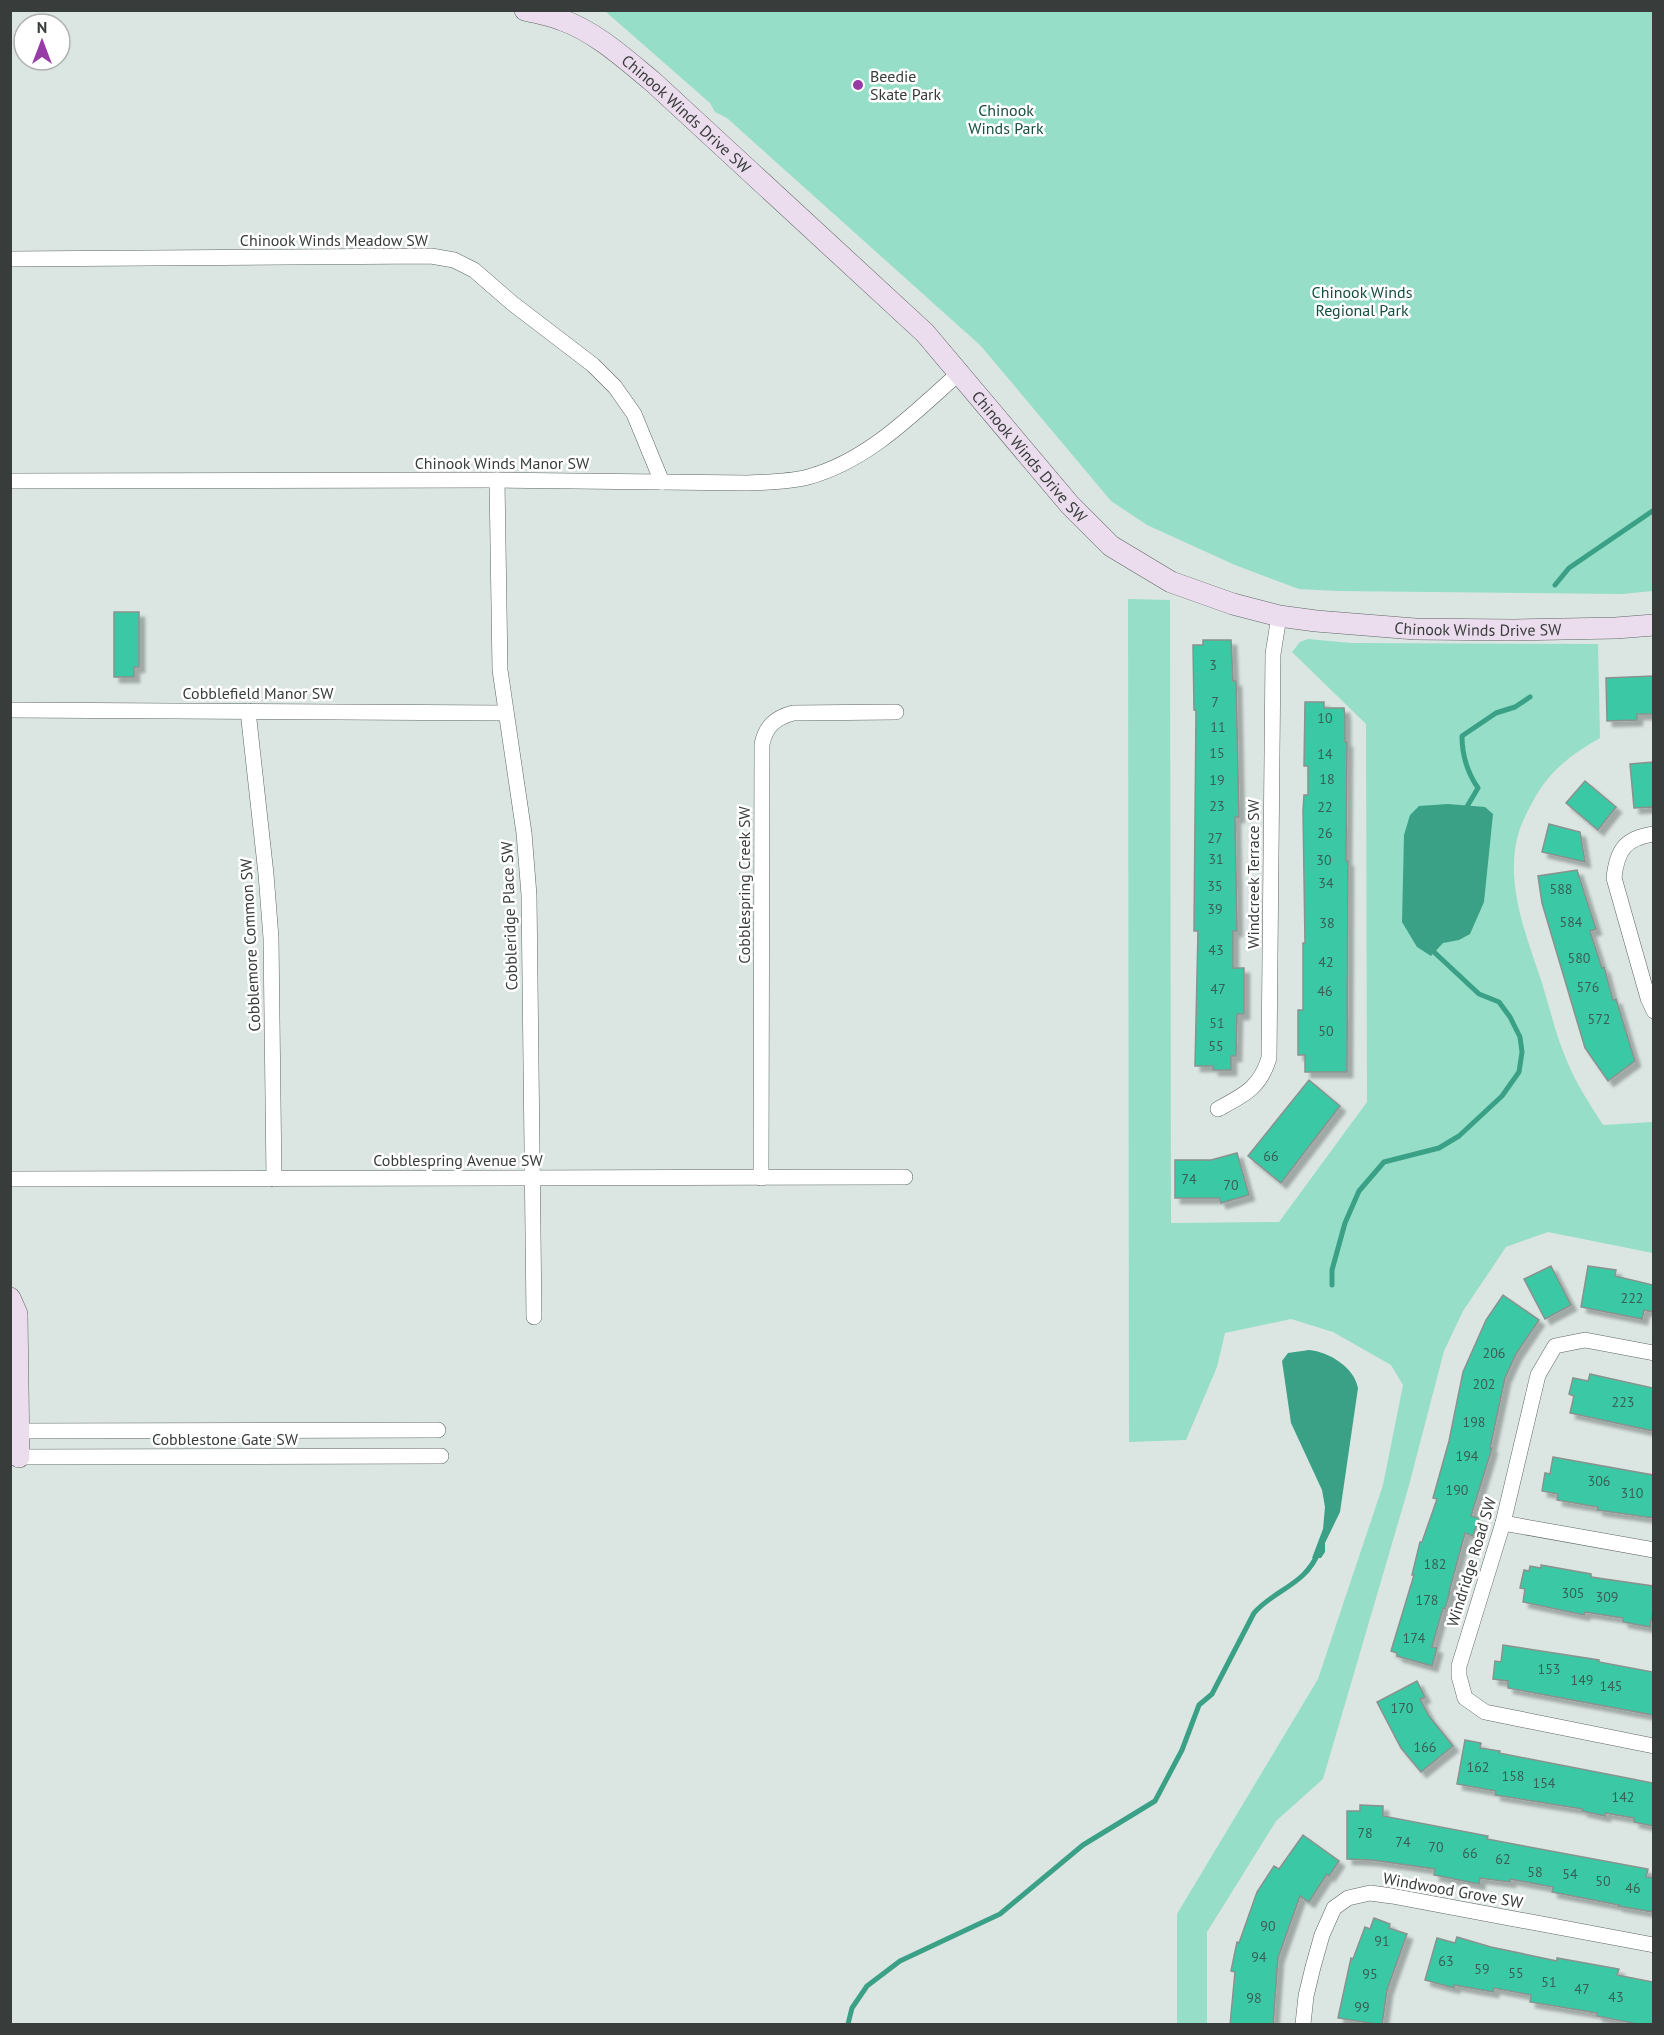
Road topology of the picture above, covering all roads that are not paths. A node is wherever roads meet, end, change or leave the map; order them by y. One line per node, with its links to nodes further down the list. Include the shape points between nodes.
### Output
1 (525, 10): 3 (street, Chinook Winds Drive SW, via 563,20 585,32 652,81 925,333)
2 (10, 259): 6 (street, Chinook Winds Meadow SW, via 431,256 454,260 474,270 615,387 634,414)
3 (959, 373): 6 (street, Chinook Winds Manor SW, via 866,451 808,477 748,483); 7 (street, Chinook Winds Drive SW, via 1070,505 1111,546 1171,582)
4 (497, 480): 5 (street, Chinook Winds Manor SW); 6 (street, Chinook Winds Manor SW); 11 (street, Cobbleridge Place SW, via 500,670)
5 (10, 481)
6 (662, 482)
7 (1279, 616): 8 (street, Chinook Winds Drive SW, via 1415,629); 15 (street, Windcreek Terrace SW, via 1273,654 1269,1058 1264,1075 1249,1092)
8 (1653, 625)
9 (10, 710): 10 (street, Cobblefield Manor SW)
10 (248, 711): 11 (street, Cobblefield Manor SW); 20 (street, Cobblemore Common SW, via 271,938)
11 (505, 712): 17 (street, Cobbleridge Place SW, via 524,833 529,895)
12 (896, 712): 18 (street, Cobblespring Creek SW, via 793,713 782,716 765,731)
13 (1653, 834): 14 (street, via 1625,843 1616,861 1614,878)
14 (1653, 1011)
15 (1218, 1109)
16 (905, 1177): 18 (street, Cobblespring Avenue SW)
17 (532, 1178): 18 (street, Cobblespring Avenue SW); 20 (street, Cobblespring Avenue SW); 22 (street, Cobbleridge Place SW)
18 (761, 1178)
19 (10, 1179): 20 (street, Cobblespring Avenue SW)
20 (274, 1179)
21 (10, 1298): 25 (street, via 17,1314)
22 (534, 1317)
23 (1653, 1353): 28 (street, Windridge Road SW, via 1585,1340 1555,1346 1538,1376)
24 (438, 1430): 25 (street, Cobblestone Gate SW)
25 (15, 1431): 27 (street)
26 (441, 1456): 27 (street, Cobblestone Gate SW)
27 (15, 1457)
28 (1503, 1523): 29 (street); 30 (street, Windridge Road SW, via 1459,1666 1465,1698 1485,1712)
29 (1653, 1550)
30 (1653, 1746)
31 (1653, 1945): 32 (street, Windwood Grove SW, via 1370,1893 1348,1898 1334,1908 1322,1935 1306,1996)
32 (1304, 2025)

